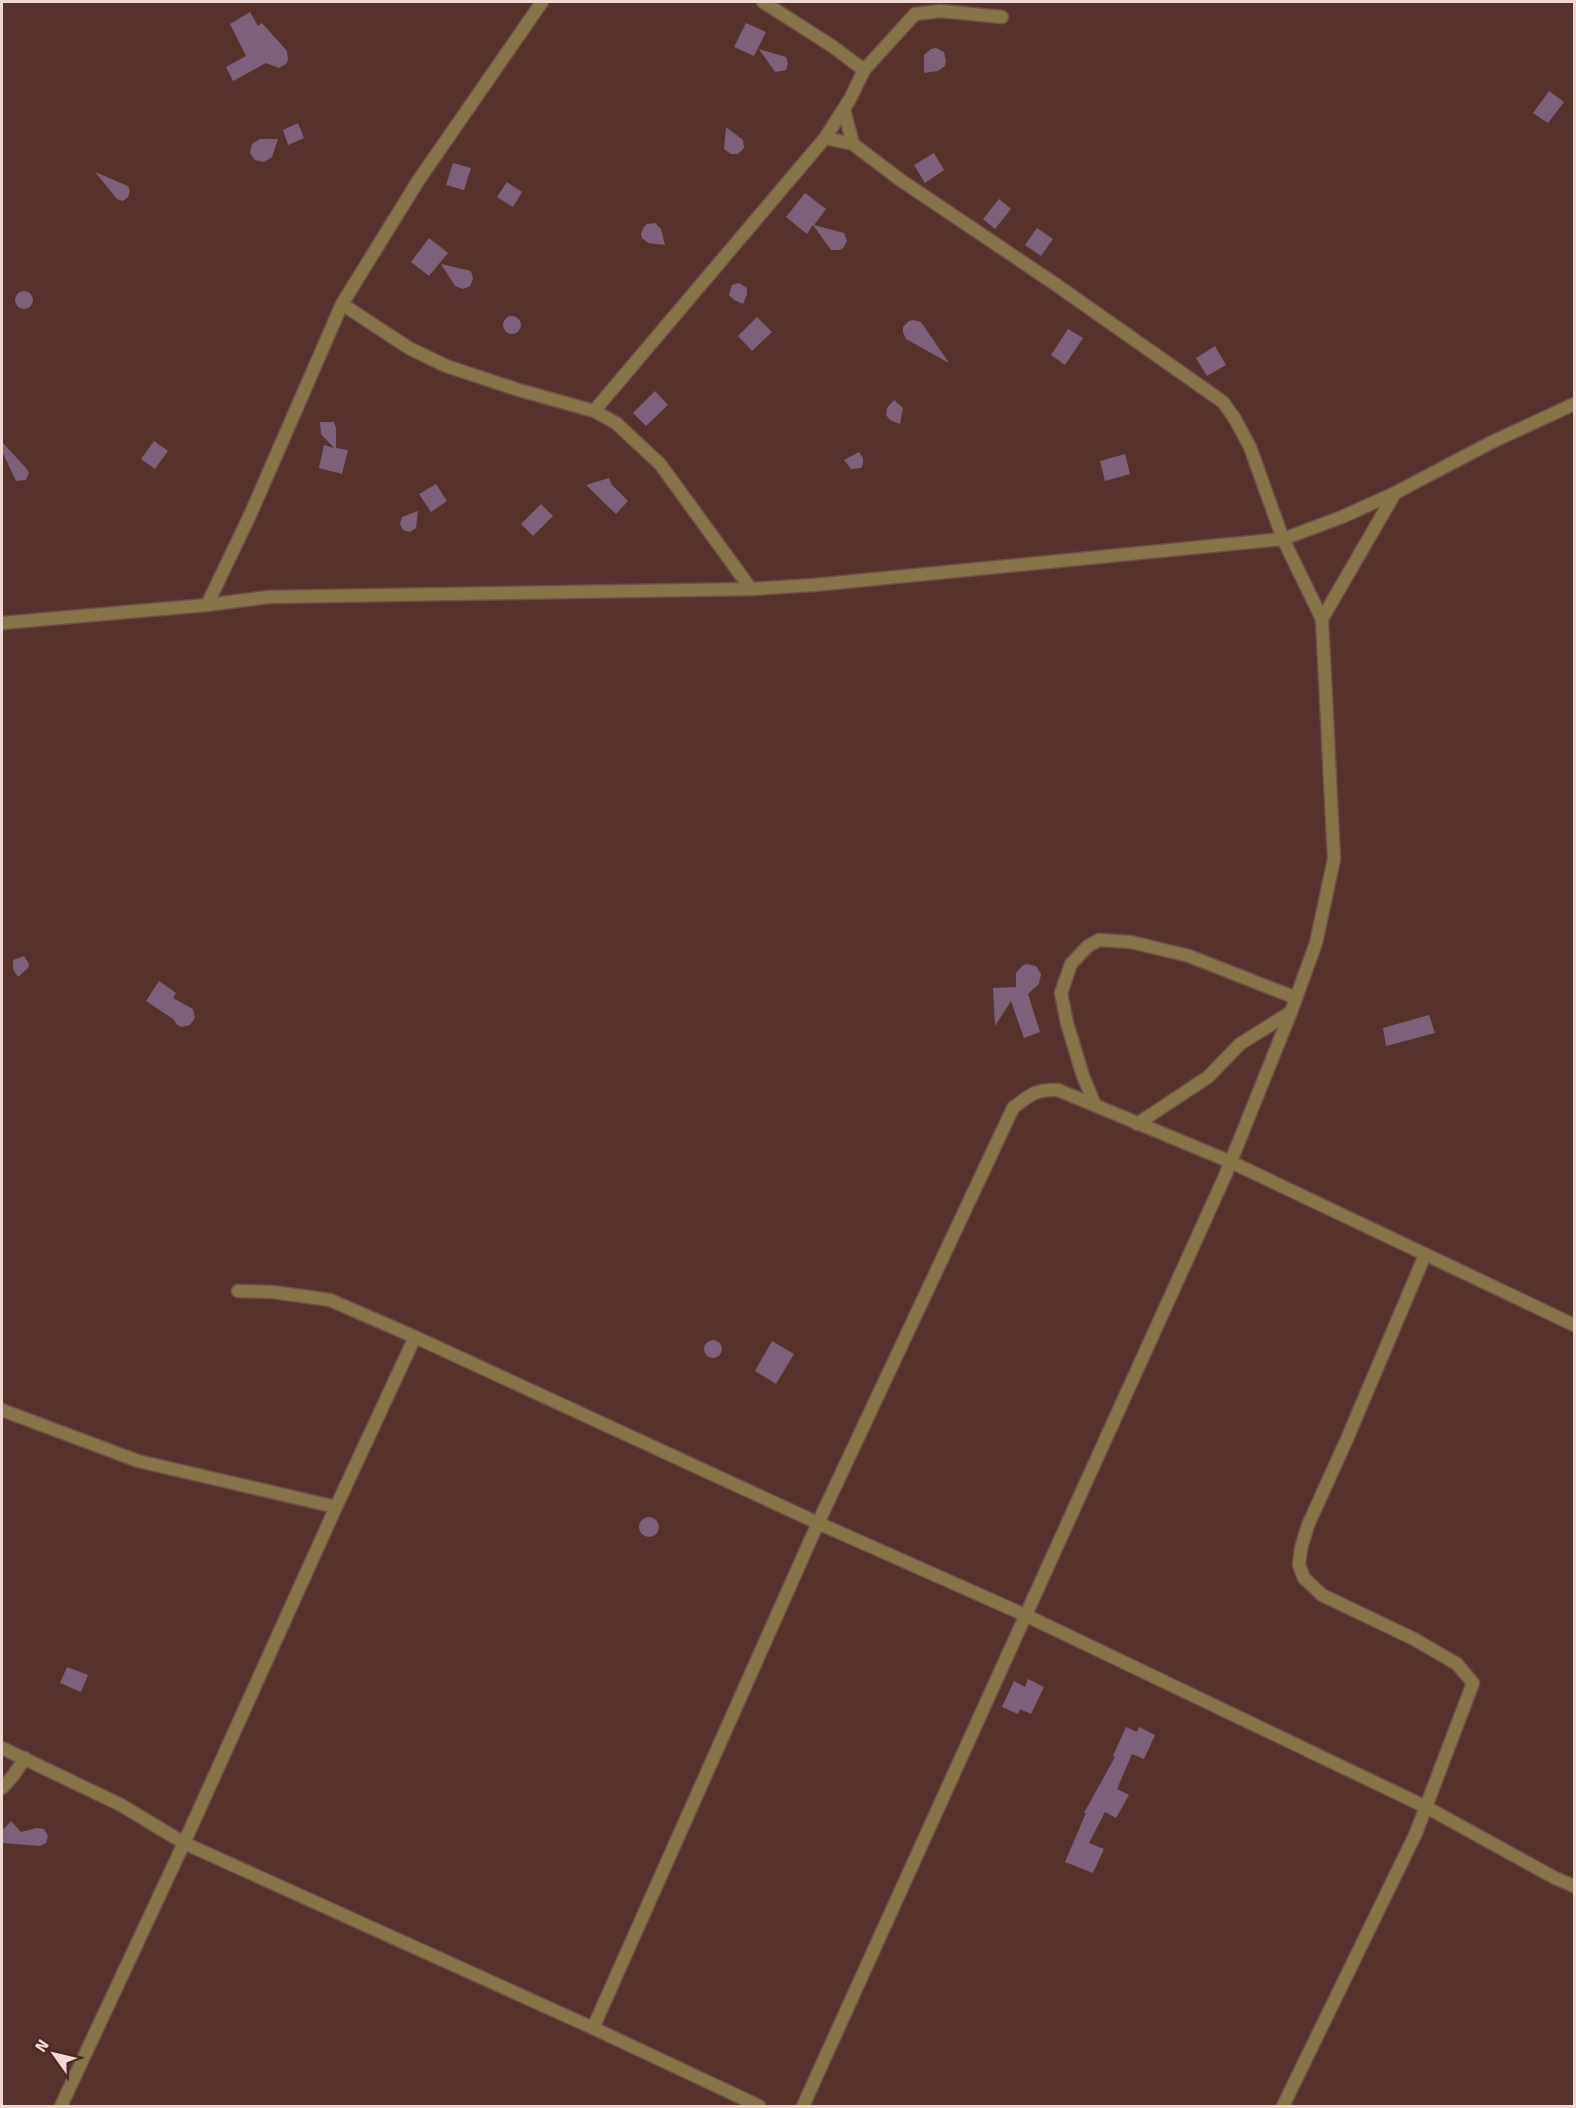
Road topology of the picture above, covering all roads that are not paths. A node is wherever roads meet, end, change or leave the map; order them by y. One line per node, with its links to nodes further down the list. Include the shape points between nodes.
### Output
1 (542, 2): 8 (street, via 418,181)
2 (763, 2): 4 (street)
3 (1002, 17): 4 (street, via 941,11 915,14)
4 (864, 70): 5 (street)
5 (844, 110): 6 (street); 7 (street)
6 (825, 138): 7 (street); 10 (street)
7 (853, 144): 12 (street, via 1223,402 1250,447)
8 (342, 304): 10 (street, via 409,348 446,366); 14 (street)
9 (1575, 404): 11 (street)
10 (594, 411): 13 (street, via 616,423 660,464)
11 (1395, 493): 12 (street); 15 (street)
12 (1283, 539): 13 (street); 15 (street)
13 (751, 589): 14 (street, via 268,597)
14 (207, 605): 16 (street)
15 (1322, 619): 17 (street, via 1334,859 1316,943)
16 (2, 622)
17 (1296, 998): 18 (street); 19 (street, via 1189,956 1099,939 1071,964 1061,993 1083,1076)
18 (1291, 1012): 20 (street, via 1240,1044 1208,1077); 21 (street)
19 (1095, 1105): 20 (street); 28 (street, via 1058,1090 1042,1089 1013,1108)
20 (1137, 1124): 21 (street)
21 (1231, 1162): 22 (street); 29 (street)
22 (1425, 1256): 24 (street); 33 (street, via 1308,1525 1299,1565 1304,1578 1322,1595 1457,1664 1473,1683)
23 (238, 1292): 25 (street, via 273,1292 330,1300)
24 (1575, 1325)
25 (415, 1337): 27 (street); 28 (street)
26 (2, 1410): 27 (street, via 138,1461)
27 (336, 1507): 34 (street)
28 (818, 1523): 29 (street); 36 (street)
29 (1025, 1615): 33 (street); 39 (street)
30 (2, 1748): 31 (street)
31 (25, 1758): 32 (street); 34 (street, via 121,1805)
32 (2, 1788)
33 (1426, 1807): 35 (street); 40 (street)
34 (184, 1843): 36 (street); 37 (street)
35 (1575, 1886)
36 (593, 2028): 38 (street)
37 (61, 2106)
38 (759, 2106)
39 (802, 2106)
40 (1283, 2106)

